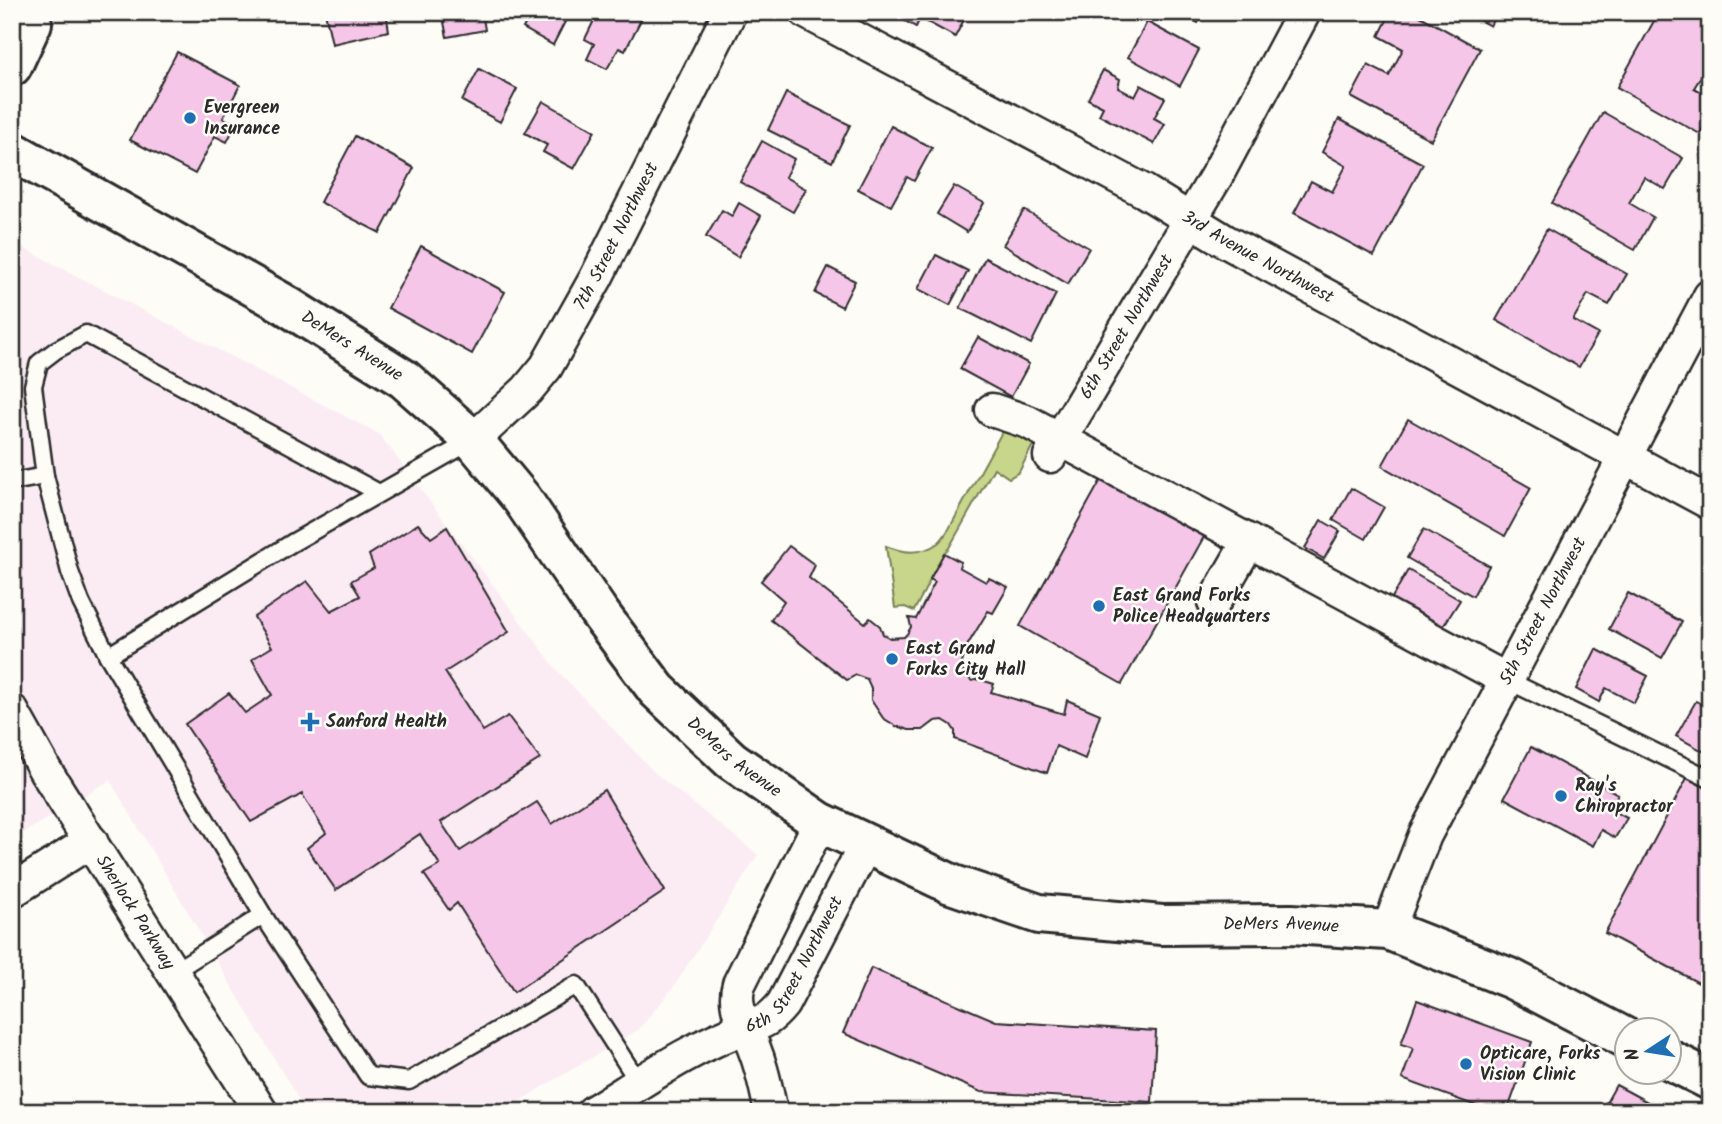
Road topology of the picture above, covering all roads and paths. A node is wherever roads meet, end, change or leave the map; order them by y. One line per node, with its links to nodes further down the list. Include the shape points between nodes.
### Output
1 (730, 12): 10 (street, 7th Street Northwest, via 546,367)
2 (806, 12): 7 (street, 3rd Avenue Northwest, via 1144,191)
3 (1304, 12): 7 (street, 6th Street Northwest)
4 (34, 16): 5 (main road)
5 (12, 66)
6 (12, 152): 10 (main road, DeMers Avenue, via 281,302 404,379)
7 (1190, 220): 11 (street, 6th Street Northwest); 12 (street, 3rd Avenue Northwest)
8 (1710, 296): 12 (street, 5th Street Northwest)
9 (992, 410): 11 (street, via 1028,422)
10 (473, 440): 15 (lane); 23 (main road, DeMers Avenue, via 522,499 657,690 730,760)
11 (1054, 447): 17 (street)
12 (1625, 457): 16 (street, 3rd Avenue Northwest); 20 (street, 5th Street Northwest)
13 (45, 476): 14 (lane); 15 (lane, via 33,386 39,363 86,334); 19 (lane, via 70,572)
14 (12, 482)
15 (379, 493): 19 (lane)
16 (1710, 503)
17 (1249, 541): 18 (street); 20 (street)
18 (1214, 602)
19 (108, 656): 27 (lane)
20 (1507, 680): 22 (lane, via 1706,777); 28 (street, 5th Street Northwest, via 1425,835)
21 (12, 711): 24 (street, Sherlock Parkway)
22 (1710, 769)
23 (820, 822): 25 (main road, DeMers Avenue); 30 (street, 6th Street Northwest, via 739,984 738,1011)
24 (91, 841): 26 (street); 29 (street, Sherlock Parkway)
25 (866, 844): 28 (main road, DeMers Avenue, via 951,884 1039,914 1162,925 1291,924); 30 (street, 6th Street Northwest, via 783,1004 764,1023)
26 (12, 891)
27 (263, 915): 29 (lane); 34 (lane, via 368,1076 409,1081 576,985)
28 (1388, 930): 31 (main road, DeMers Avenue, via 1512,979)
29 (173, 972): 35 (street, Sherlock Parkway)
30 (745, 1028): 34 (street); 37 (street, via 761,1067)
31 (1614, 1032)
32 (1684, 1067): 33 (main road)
33 (1710, 1080)
34 (639, 1083): 36 (street)
35 (261, 1112)
36 (593, 1112)
37 (771, 1112)

